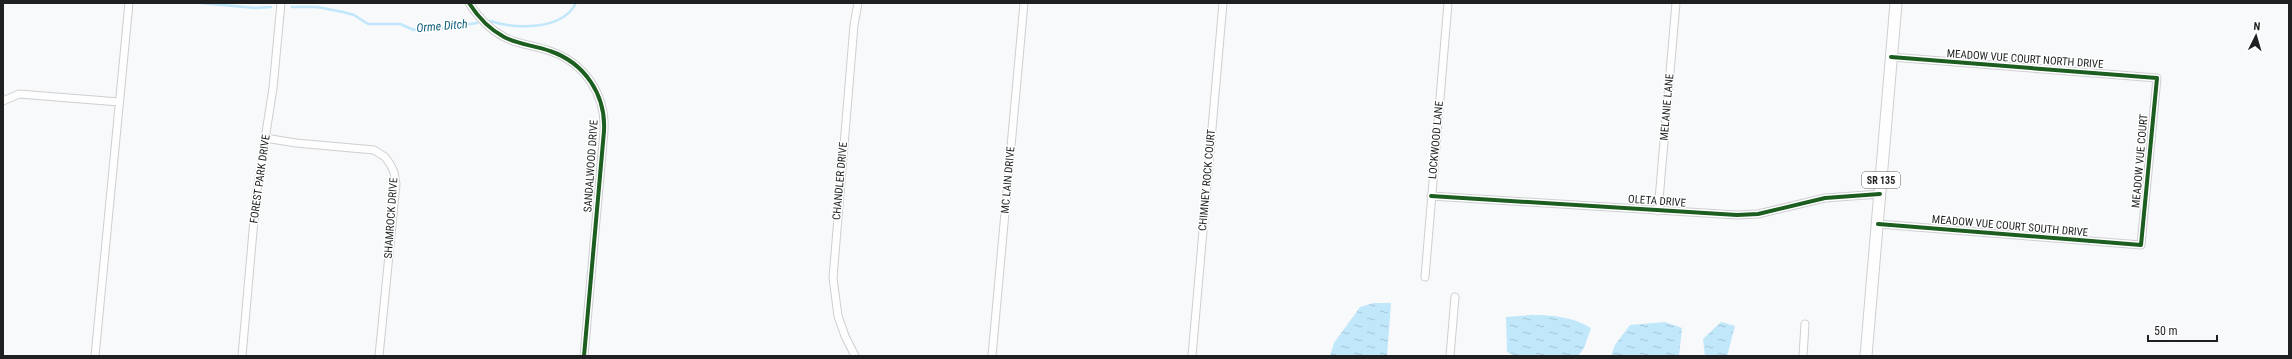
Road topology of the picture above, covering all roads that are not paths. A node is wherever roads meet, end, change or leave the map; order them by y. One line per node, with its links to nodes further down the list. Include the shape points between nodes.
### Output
1 (129, 3): 13 (street)
2 (281, 3): 14 (street, FOREST PARK DRIVE, via 273,88)
3 (469, 3): 26 (street, SANDALWOOD DRIVE, via 482,20 502,36 521,45 550,51 573,63 588,78 600,101 604,127)
4 (858, 3): 27 (street, CHANDLER DRIVE, via 854,24 833,270 838,316)
5 (1024, 3): 28 (street, MC LAIN DRIVE)
6 (1223, 3): 29 (street, CHIMNEY ROCK COURT)
7 (1448, 3): 16 (street, LOCKWOOD LANE)
8 (1676, 3): 17 (street, MELANIE LANE)
9 (1896, 3): 10 (main road, SR 135)
10 (1891, 58): 11 (street, MEADOW VUE COURT NORTH DRIVE); 15 (main road, SR 135)
11 (2157, 78): 19 (street, MEADOW VUE COURT)
12 (3, 101): 13 (street, via 19,94)
13 (118, 102): 23 (street)
14 (265, 138): 24 (street, FOREST PARK DRIVE, via 255,204); 25 (street, SHAMROCK DRIVE, via 302,144 370,149 385,157 393,167 396,184)
15 (1880, 194): 17 (street, OLETA DRIVE, via 1829,197 1750,215); 18 (main road, SR 135)
16 (1431, 196): 17 (street, OLETA DRIVE); 20 (street, LOCKWOOD LANE)
17 (1658, 211)
18 (1878, 224): 19 (street, MEADOW VUE COURT SOUTH DRIVE); 32 (main road, SR 135)
19 (2141, 245)
20 (1425, 277)
21 (1455, 297): 30 (street)
22 (1805, 324): 31 (street)
23 (95, 356)
24 (242, 356)
25 (380, 356)
26 (584, 356)
27 (856, 356)
28 (992, 356)
29 (1192, 356)
30 (1450, 356)
31 (1803, 356)
32 (1866, 356)

